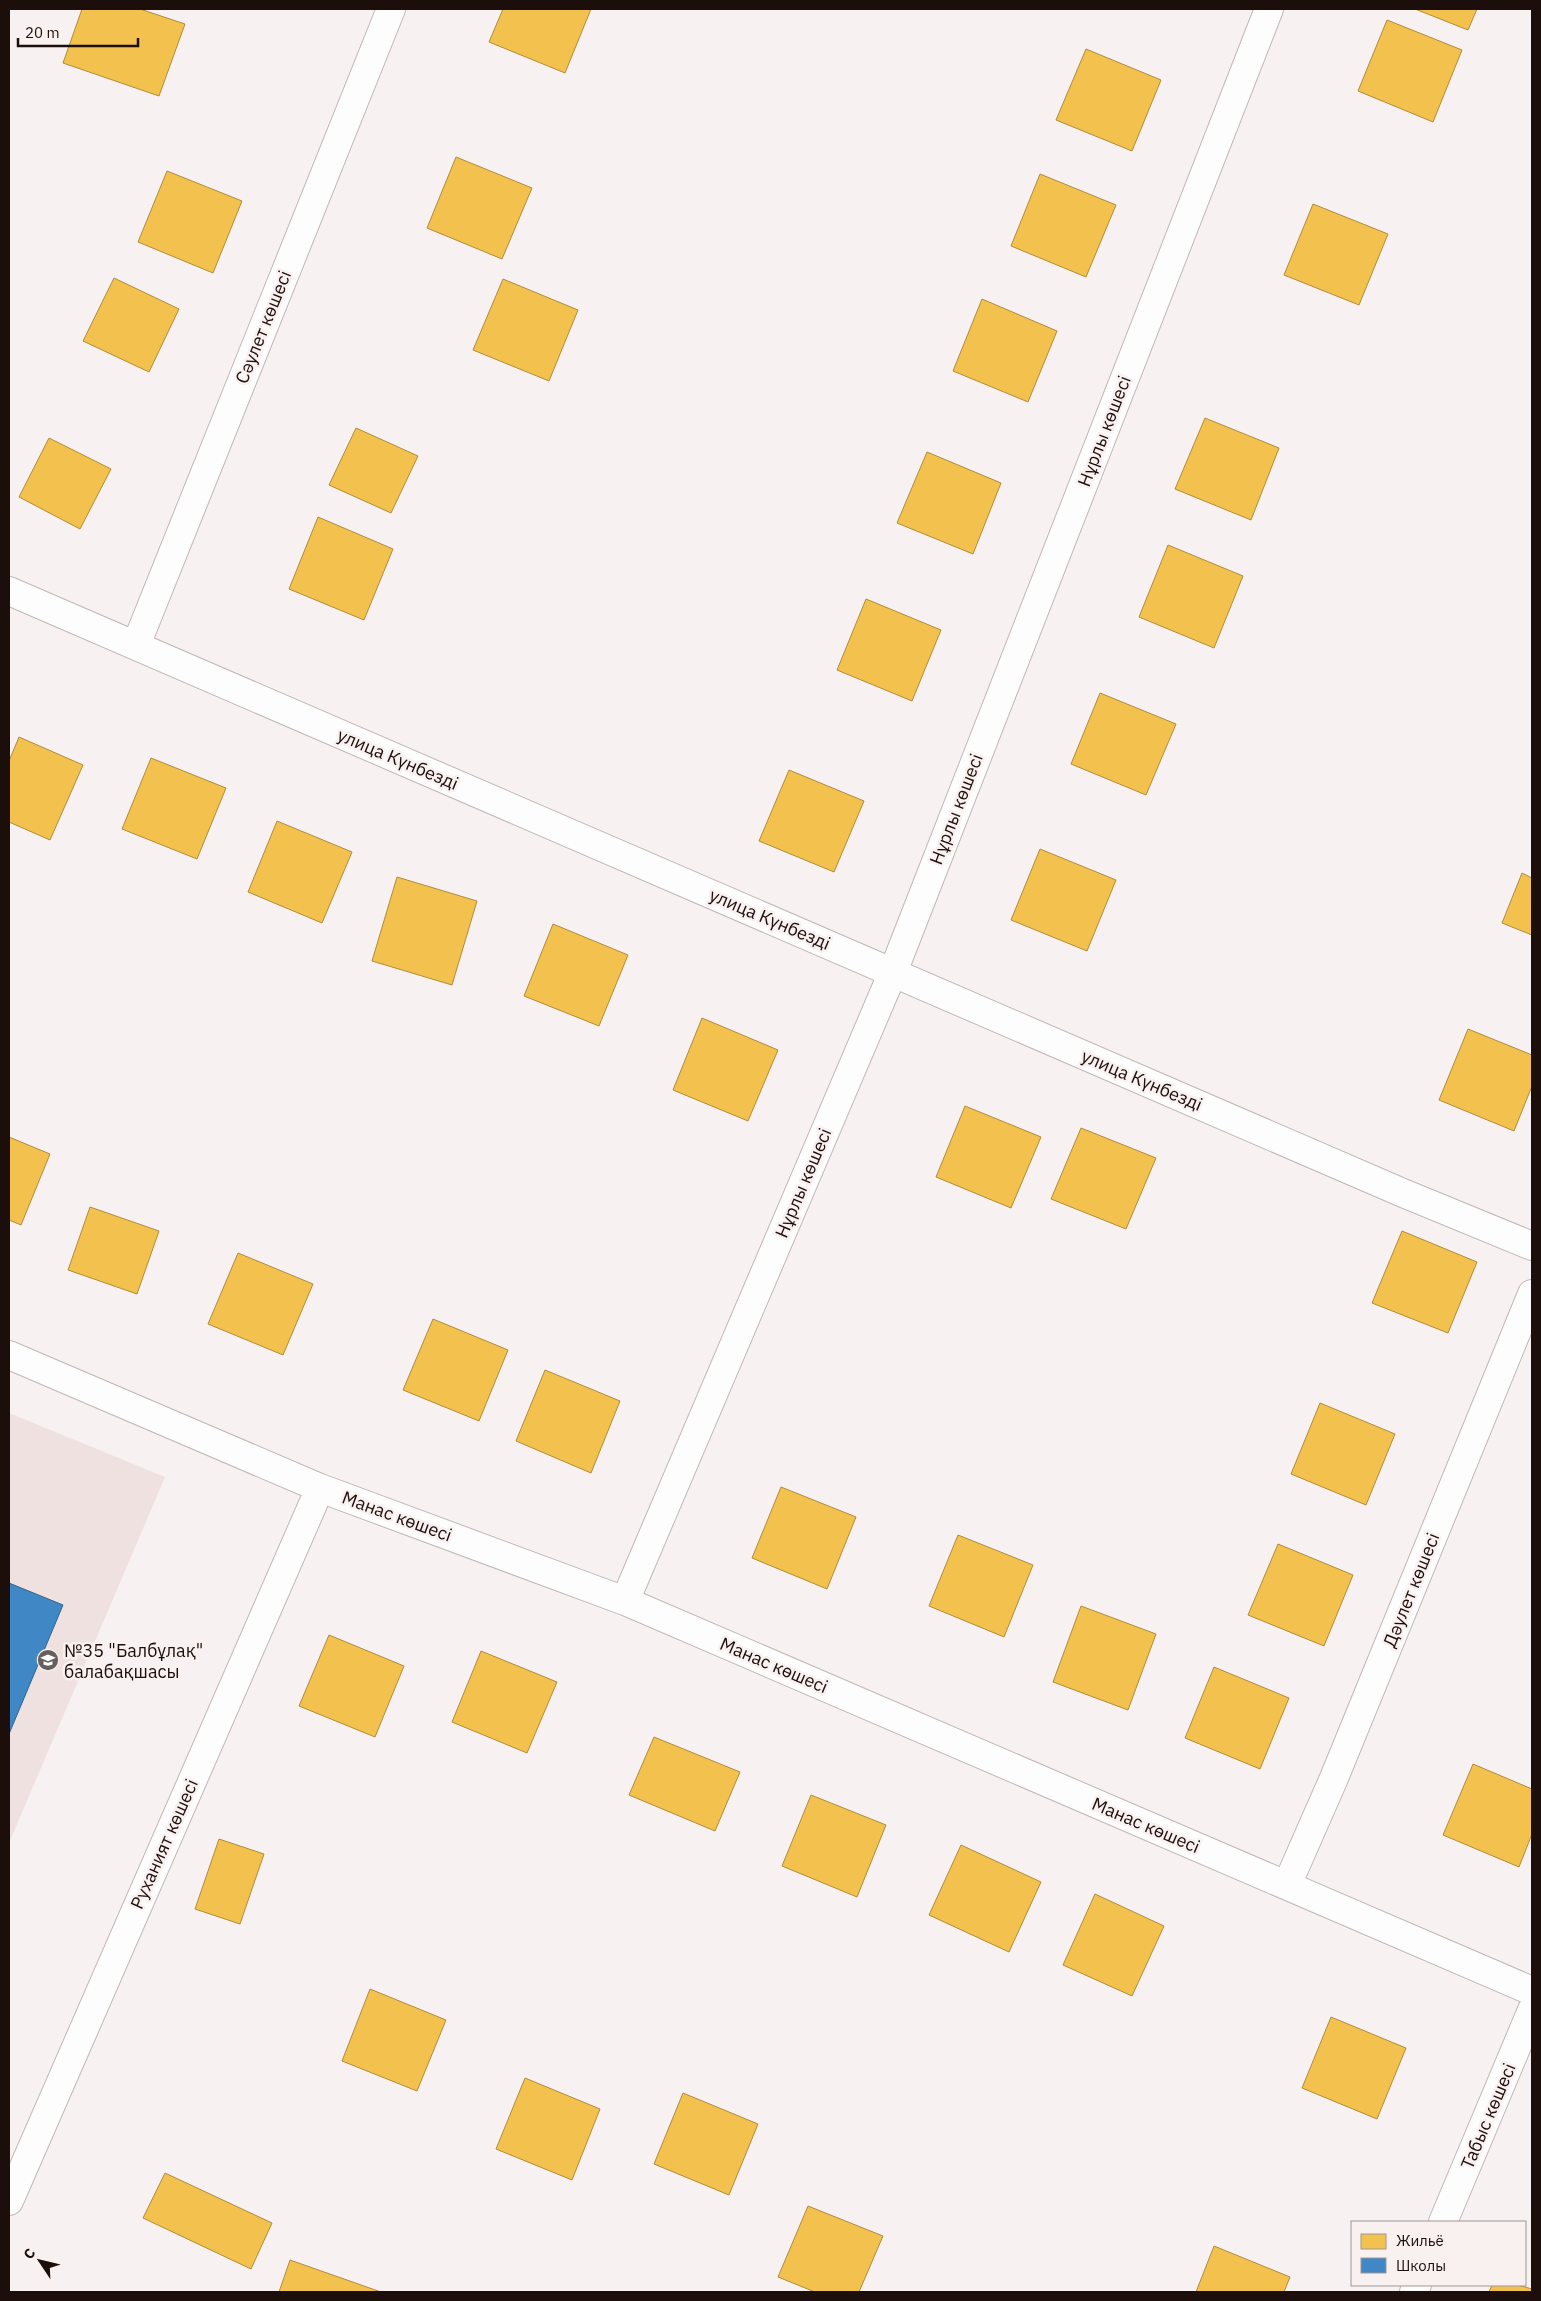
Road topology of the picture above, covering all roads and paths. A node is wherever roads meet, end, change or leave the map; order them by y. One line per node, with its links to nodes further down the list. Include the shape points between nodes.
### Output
1 (391, 9): 4 (street, Сәулет көшесі)
2 (1269, 9): 5 (street, Нұрлы көшесі)
3 (9, 590): 4 (street, улица Күнбезді)
4 (136, 645): 5 (street, улица Күнбезді)
5 (892, 972): 6 (street, улица Күнбезді); 10 (street, Нұрлы көшесі)
6 (1532, 1246)
7 (1532, 1294): 11 (street, Дәулет көшесі)
8 (9, 1355): 9 (street, Манас көшесі)
9 (320, 1488): 10 (street, Манас көшесі); 14 (street, Руханият көшесі)
10 (625, 1601): 11 (street, Манас көшесі)
11 (1287, 1885): 12 (street, Манас көшесі)
12 (1532, 1991)
13 (1532, 2010): 15 (street, Табыс көшесі)
14 (9, 2201)
15 (1443, 2221)

